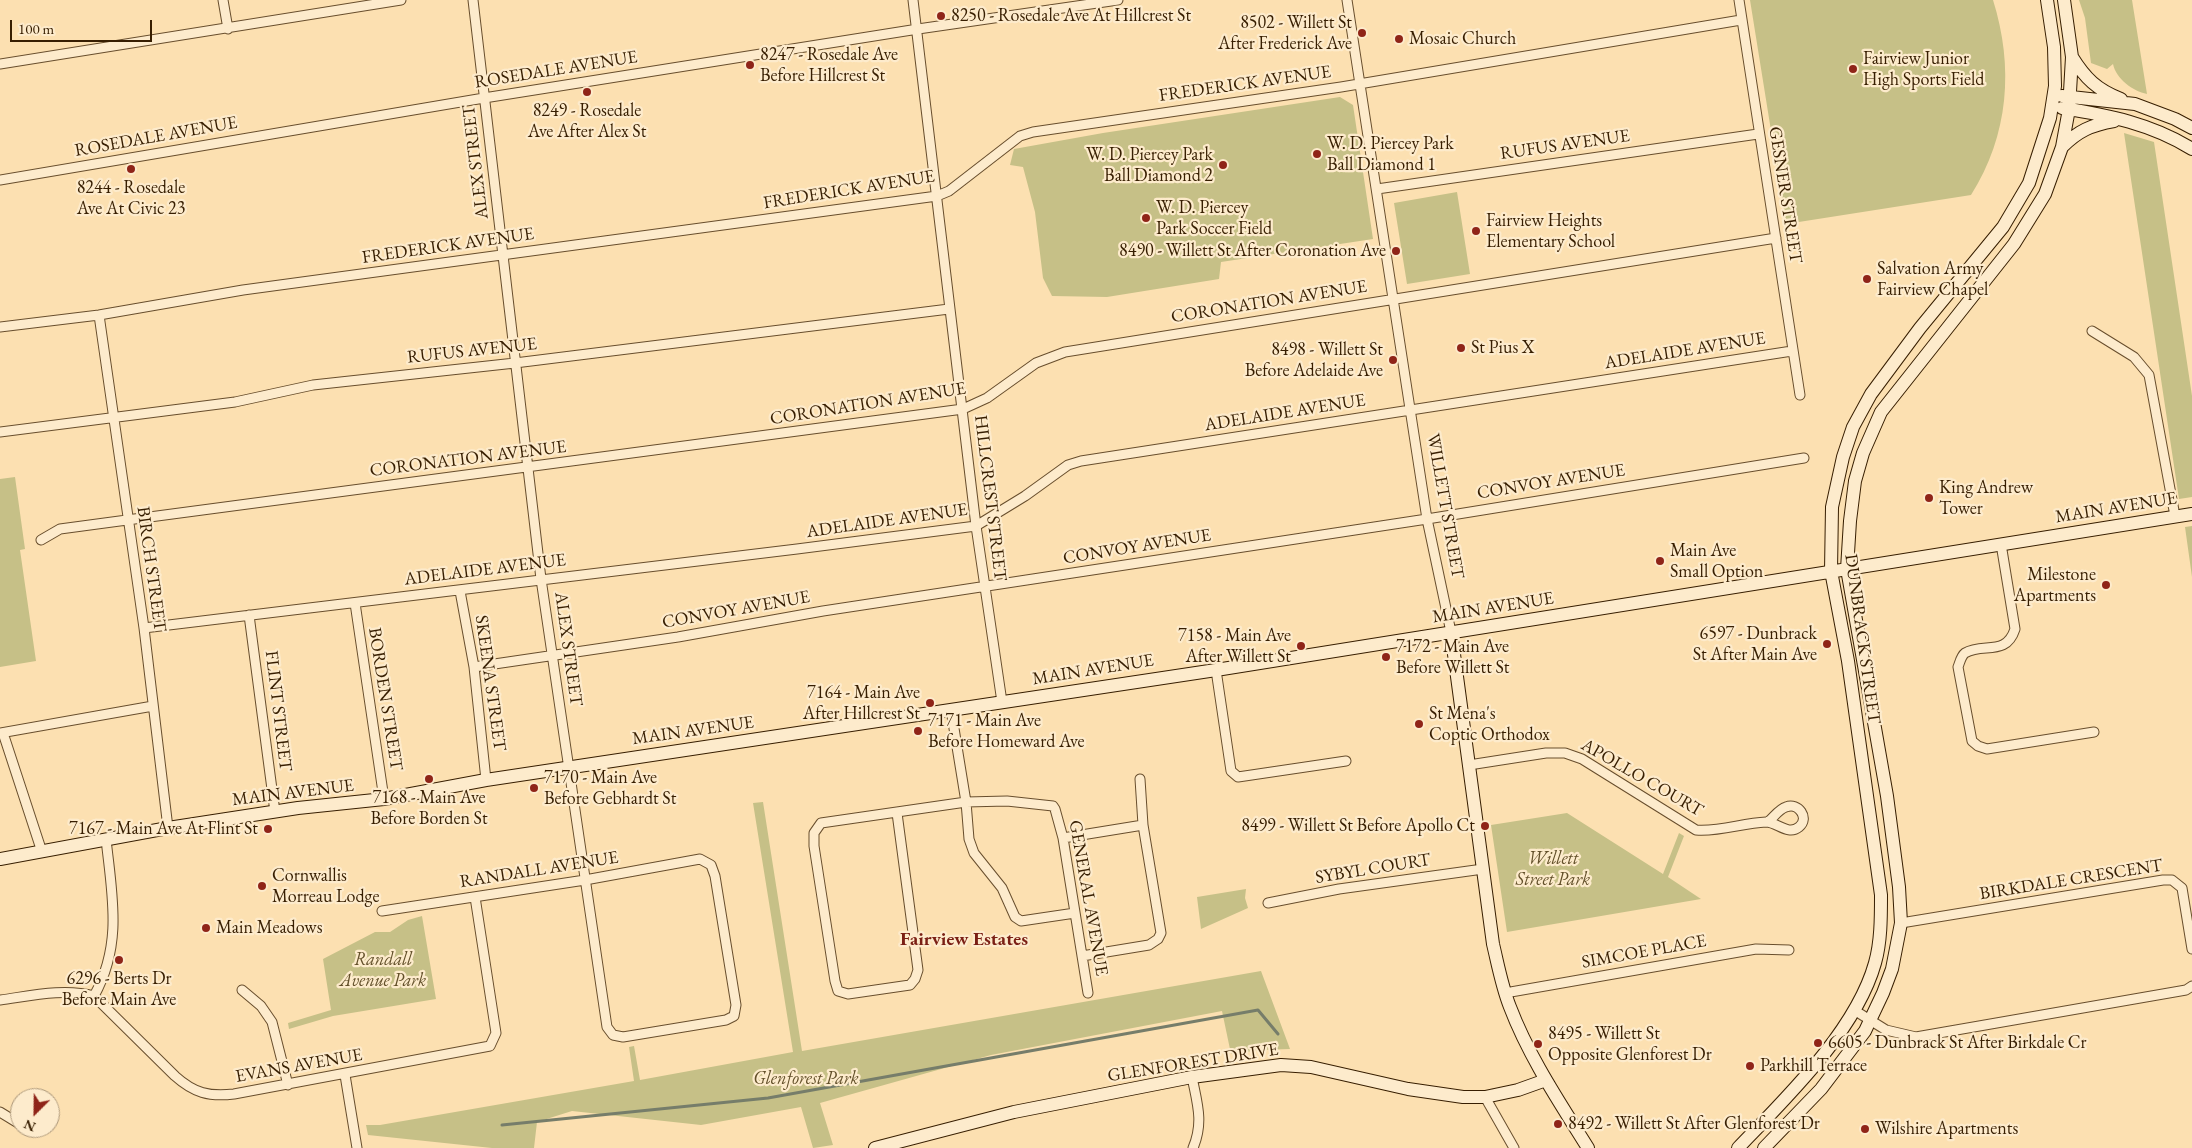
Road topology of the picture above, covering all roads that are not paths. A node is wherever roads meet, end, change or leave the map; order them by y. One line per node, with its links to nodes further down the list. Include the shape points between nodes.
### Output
1 (223, 0): 11 (street)
2 (401, 0): 11 (street)
3 (473, 0): 16 (street, ALEX STREET)
4 (913, 0): 12 (street, HILLCREST STREET)
5 (1118, 0): 12 (street, ROSEDALE AVENUE)
6 (1347, 0): 15 (street, WILLETT STREET)
7 (1739, 0): 10 (street, GESNER STREET)
8 (2046, 0): 17 (street, DUNBRACK STREET, via 2054,47)
9 (2064, 0): 13 (street, DUNBRACK STREET)
10 (1741, 20): 15 (street, FREDERICK AVENUE); 22 (street, GESNER STREET)
11 (228, 29): 14 (street)
12 (918, 29): 16 (street, ROSEDALE AVENUE); 27 (street, HILLCREST STREET)
13 (2072, 56): 18 (street, DUNBRACK STREET); 19 (street, via 2085,77 2098,89)
14 (0, 64)
15 (1359, 82): 26 (street, WILLETT STREET); 27 (street, FREDERICK AVENUE, via 1033,132 1020,136)
16 (484, 98): 25 (street, ROSEDALE AVENUE); 29 (street, ALEX STREET)
17 (2053, 100): 18 (street); 52 (street, DUNBRACK STREET, via 2030,183 2003,227 1871,394 1853,426 1842,457 1832,507)
18 (2070, 103): 19 (street); 20 (street); 23 (street, DUNBRACK STREET)
19 (2134, 104): 21 (street)
20 (2124, 120): 23 (street, via 2095,124); 24 (street, via 2165,134)
21 (2192, 128)
22 (1758, 134): 26 (street, RUFUS AVENUE); 28 (street, GESNER STREET)
23 (2062, 147): 51 (street, DUNBRACK STREET, via 2045,194 2031,220 1881,412 1855,481)
24 (2192, 149)
25 (0, 180)
26 (1377, 189): 30 (street, WILLETT STREET)
27 (937, 196): 29 (street, FREDERICK AVENUE); 31 (street, HILLCREST STREET)
28 (1776, 238): 30 (street, CORONATION AVENUE); 35 (street, GESNER STREET)
29 (503, 255): 32 (street, FREDERICK AVENUE, via 243,290); 36 (street, ALEX STREET)
30 (1394, 298): 38 (street, CORONATION AVENUE, via 1065,352 1036,363 982,401); 39 (street, WILLETT STREET)
31 (949, 309): 36 (street, RUFUS AVENUE); 38 (street, HILLCREST STREET)
32 (99, 315): 33 (street, FREDERICK AVENUE); 40 (street, BIRCH STREET)
33 (0, 327)
34 (2092, 331): 45 (street, via 2134,357 2148,375)
35 (1792, 351): 37 (street, GESNER STREET); 39 (street, ADELAIDE AVENUE)
36 (515, 363): 40 (street, RUFUS AVENUE, via 313,385 235,402); 43 (street, ALEX STREET)
37 (1800, 395)
38 (963, 409): 43 (street, CORONATION AVENUE); 48 (street, HILLCREST STREET)
39 (1410, 411): 46 (street, WILLETT STREET); 48 (street, ADELAIDE AVENUE, via 1081,460 1068,465)
40 (113, 418): 41 (street, RUFUS AVENUE); 47 (street, BIRCH STREET)
41 (0, 432)
42 (1804, 458): 46 (street, CONVOY AVENUE)
43 (529, 468): 47 (street, CORONATION AVENUE); 53 (street, ALEX STREET)
44 (2192, 514): 45 (street, MAIN AVENUE)
45 (2175, 516): 50 (street, MAIN AVENUE)
46 (1427, 519): 54 (street, CONVOY AVENUE); 59 (street, WILLETT STREET)
47 (127, 520): 49 (street, CORONATION AVENUE, via 60,529); 58 (street, BIRCH STREET)
48 (976, 526): 53 (street, ADELAIDE AVENUE); 54 (street, HILLCREST STREET)
49 (41, 540)
50 (2001, 544): 51 (street, MAIN AVENUE); 66 (street, via 2015,628 2005,645 1966,653 1961,658 1958,667 1972,741 1987,749)
51 (1848, 568): 52 (street, MAIN AVENUE); 90 (street, DUNBRACK STREET, via 1887,796 1899,886)
52 (1831, 571): 59 (street, MAIN AVENUE); 100 (street, DUNBRACK STREET, via 1848,661 1882,895 1875,963)
53 (541, 579): 55 (street, ADELAIDE AVENUE); 60 (street, ALEX STREET)
54 (985, 586): 60 (street, CONVOY AVENUE); 63 (street, HILLCREST STREET)
55 (460, 591): 56 (street, ADELAIDE AVENUE); 61 (street, SKEENA STREET)
56 (355, 603): 57 (street, ADELAIDE AVENUE); 73 (street, BORDEN STREET)
57 (249, 614): 58 (street, ADELAIDE AVENUE); 75 (street, FLINT STREET)
58 (144, 628): 64 (street, BIRCH STREET)
59 (1450, 632): 62 (street, MAIN AVENUE); 69 (street, WILLETT STREET)
60 (553, 656): 61 (street, CONVOY AVENUE); 70 (street, ALEX STREET)
61 (474, 668): 71 (street, SKEENA STREET)
62 (1216, 670): 63 (street, MAIN AVENUE); 68 (street, via 1231,771 1238,777)
63 (1002, 702): 65 (street, MAIN AVENUE)
64 (153, 706): 67 (street); 79 (street, BIRCH STREET)
65 (951, 710): 70 (street, MAIN AVENUE); 74 (street)
66 (2094, 732)
67 (2, 733): 82 (street)
68 (1346, 761)
69 (1470, 765): 77 (street, APOLLO COURT, via 1565,752 1582,759 1696,830); 84 (street, WILLETT STREET)
70 (568, 767): 71 (street, MAIN AVENUE); 85 (street, ALEX STREET)
71 (486, 780): 73 (street, MAIN AVENUE)
72 (1140, 780): 78 (street)
73 (384, 799): 75 (street, MAIN AVENUE)
74 (966, 802): 76 (street); 80 (street, GENERAL AVENUE, via 1008,801 1053,806); 89 (street, via 969,839 974,853 1002,888 1015,917 1021,921)
75 (275, 812): 79 (street, MAIN AVENUE)
76 (897, 813): 76 (street, via 821,823 814,833 838,991 848,994 910,985 916,979 918,970)
77 (1768, 822)
78 (1142, 825): 80 (street); 93 (street, via 1161,933 1149,945)
79 (168, 828): 81 (street, MAIN AVENUE)
80 (1063, 838): 89 (street, GENERAL AVENUE)
81 (106, 839): 82 (street, MAIN AVENUE); 98 (street, via 114,926 111,949)
82 (42, 852): 83 (street, MAIN AVENUE)
83 (0, 859)
84 (1483, 869): 87 (street, SYBYL COURT, via 1339,889); 97 (street, WILLETT STREET, via 1493,944)
85 (585, 880): 86 (street, RANDALL AVENUE); 102 (street, ALEX STREET, via 608,1027); 102 (street, RANDALL AVENUE, via 700,860 711,865 716,876 736,1006 734,1016 623,1037)
86 (475, 897): 88 (street, RANDALL AVENUE); 103 (street, EVANS AVENUE, via 496,1034 490,1046)
87 (1268, 903)
88 (382, 911)
89 (1074, 913): 93 (street, GENERAL AVENUE)
90 (1900, 923): 92 (street, BIRKDALE CRESCENT, via 2172,880 2182,888); 101 (street, DUNBRACK STREET, via 1892,969)
91 (1789, 950): 97 (street, SIMCOE PLACE, via 1756,950)
92 (2192, 950)
93 (1082, 956): 96 (street, GENERAL AVENUE)
94 (2192, 986): 101 (street, via 2186,990 1916,1037 1886,1030)
95 (242, 990): 106 (street, via 261,1006 272,1022)
96 (1088, 993)
97 (1505, 993): 105 (street, WILLETT STREET)
98 (94, 996): 99 (street, via 58,993); 106 (street, EVANS AVENUE, via 175,1076 196,1092 218,1096)
99 (0, 1000)
100 (1854, 1010): 101 (street); 113 (street, DUNBRACK STREET, via 1830,1048)
101 (1871, 1020): 114 (street, DUNBRACK STREET, via 1821,1089)
102 (613, 1035)
103 (345, 1075): 106 (street, EVANS AVENUE); 108 (street)
104 (1192, 1077): 107 (street, GLENFOREST DRIVE, via 1281,1065 1311,1067 1408,1089); 109 (street, GLENFOREST DRIVE, via 1014,1112); 110 (street, via 1200,1118)
105 (1546, 1080): 107 (street, GLENFOREST DRIVE); 112 (street, WILLETT STREET)
106 (288, 1084)
107 (1485, 1097): 111 (street)
108 (357, 1148)
109 (875, 1148)
110 (1193, 1148)
111 (1514, 1148)
112 (1588, 1148)
113 (1738, 1148)
114 (1764, 1148)

